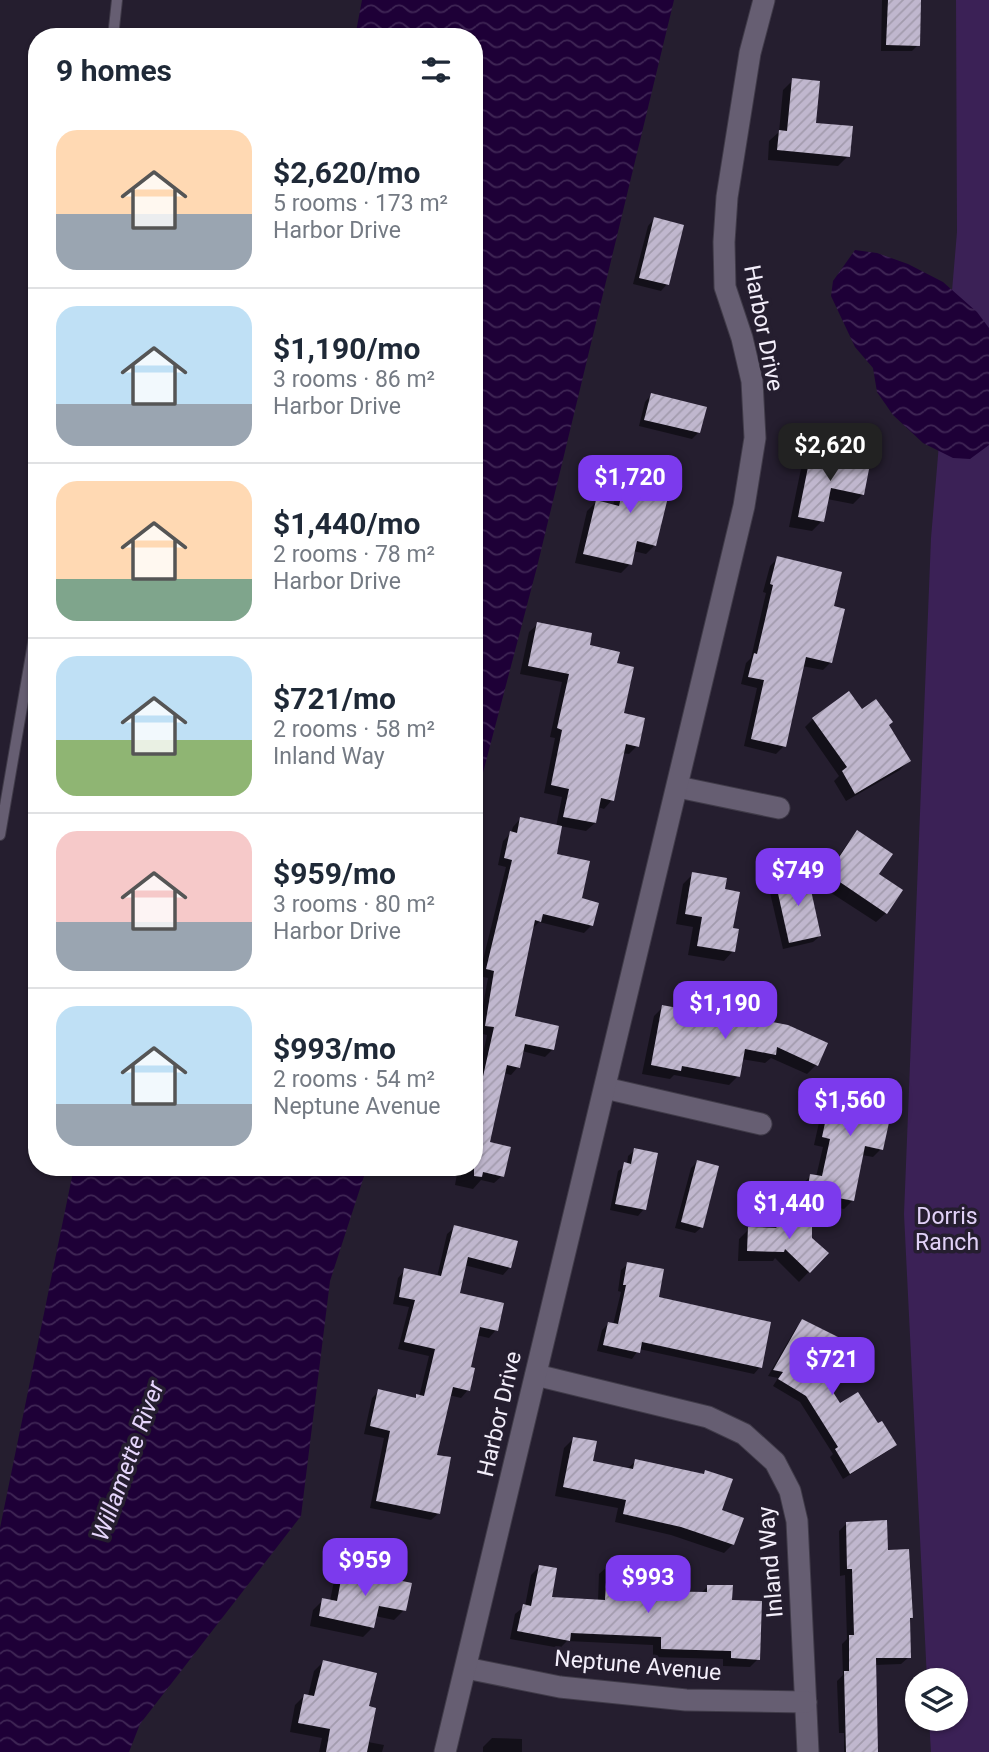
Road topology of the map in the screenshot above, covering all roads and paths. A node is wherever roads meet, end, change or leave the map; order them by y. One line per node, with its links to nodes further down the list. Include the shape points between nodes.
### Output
1 (117, 0): 3 (lane)
2 (764, 0): 5 (street, Harbor Drive, via 750,53 724,242 725,287 752,381 755,438 744,506)
3 (114, 28)
4 (28, 672): 7 (lane)
5 (678, 787): 6 (street); 8 (street, Harbor Drive)
6 (779, 808)
7 (0, 835)
8 (605, 1088): 9 (street); 10 (street, Harbor Drive)
9 (761, 1124)
10 (536, 1375): 11 (street, Harbor Drive); 12 (street, Inland Way, via 708,1417 744,1434 775,1462 790,1491 797,1521)
11 (466, 1668): 12 (street, Neptune Avenue, via 560,1687 686,1700); 13 (street, Harbor Drive)
12 (806, 1702): 14 (street, Inland Way)
13 (445, 1752)
14 (808, 1752)

